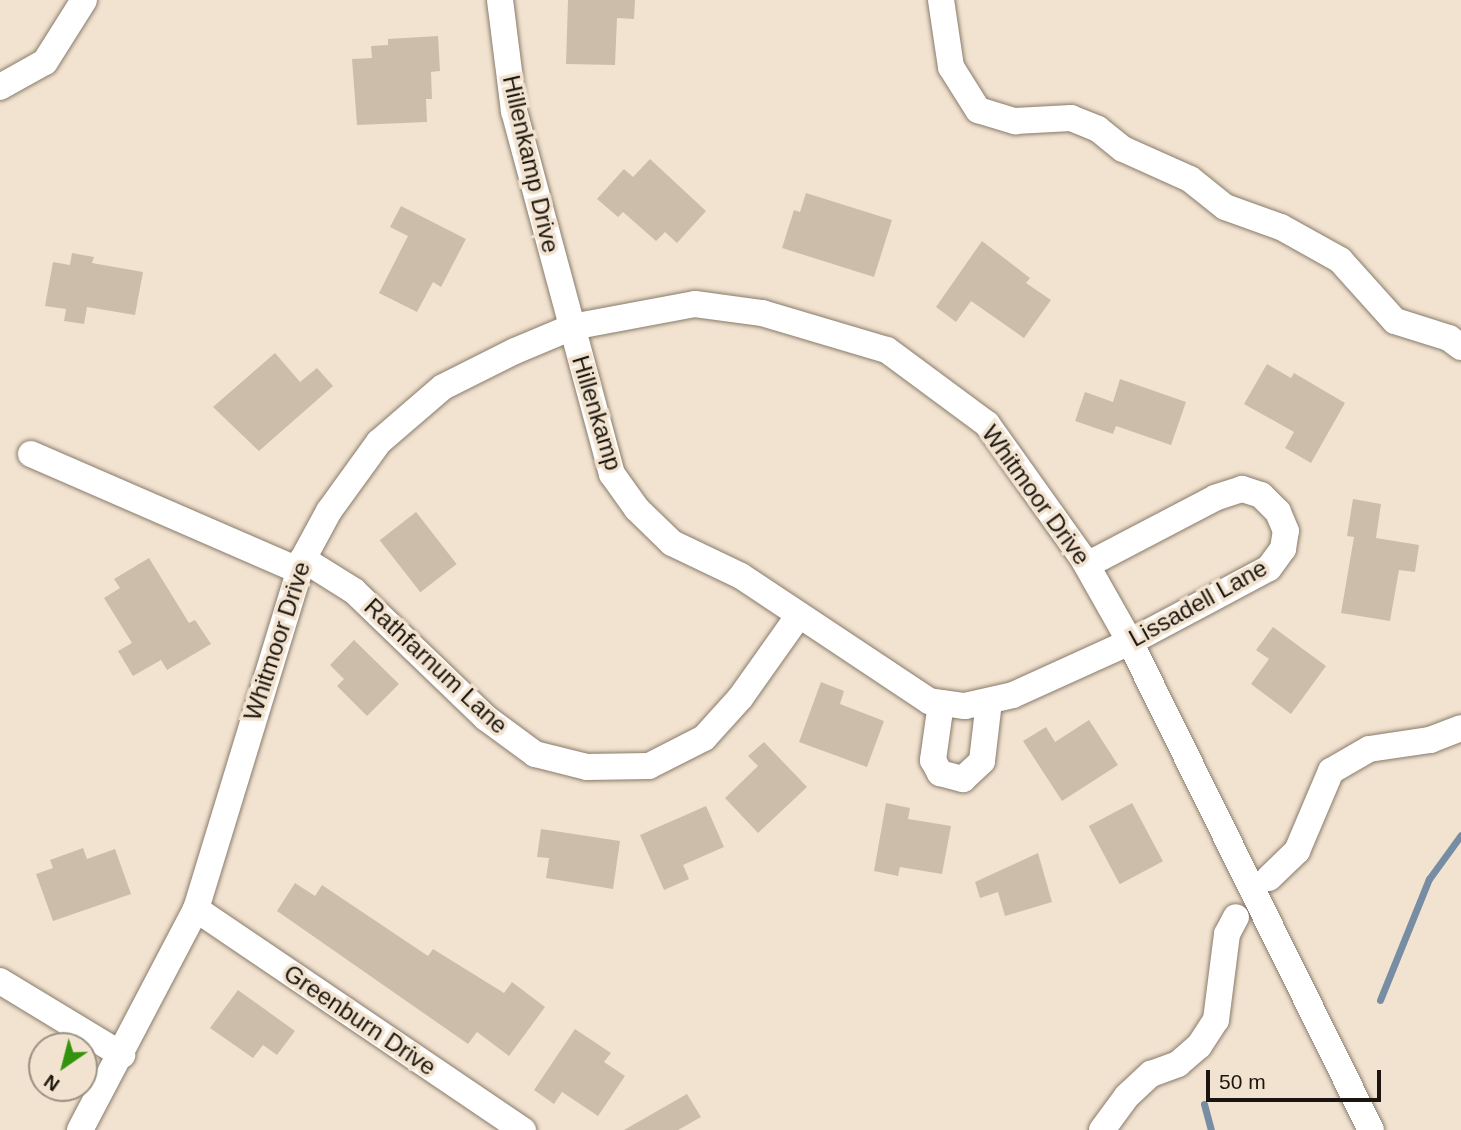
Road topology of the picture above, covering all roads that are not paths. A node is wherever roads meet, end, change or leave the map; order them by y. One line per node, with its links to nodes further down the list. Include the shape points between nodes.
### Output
1 (84, 0): 4 (street, via 45,62)
2 (500, 0): 5 (street, Hillenkamp Drive, via 514,111)
3 (941, 0): 6 (street, via 951,66 978,110 1015,121 1071,118 1098,129 1123,149 1182,174 1225,207 1281,227 1340,260 1395,321 1449,338)
4 (0, 87)
5 (572, 327): 8 (street, Whitmoor Drive, via 443,387 409,412 372,452 329,511); 9 (street, Whitmoor Drive, via 695,304 762,313 887,350 987,424); 10 (street, Hillenkamp, via 612,474 638,509 672,542 741,576)
6 (1461, 347)
7 (31, 454): 8 (street, Rathfarnum Lane)
8 (300, 564): 10 (street, Rathfarnum Lane, via 354,591 486,718 536,754 587,766 649,766 704,738 741,697); 16 (street, Whitmoor Drive)
9 (1087, 565): 11 (street, Whitmoor Drive); 11 (street, Lissadell Lane, via 1215,498 1242,489 1261,495 1278,512 1286,531 1283,549 1269,568)
10 (799, 615): 13 (street, Lissadell Lane, via 929,701)
11 (1130, 642): 12 (street, Lissadell Lane, via 1013,695); 23 (street, Whitmoor Drive)
12 (989, 701): 13 (street, Lissadell Lane); 13 (street, via 982,761 963,779 940,774 933,761)
13 (942, 704)
14 (1461, 727): 15 (street, via 1430,740 1369,749 1346,759 1331,771 1297,850)
15 (1269, 878)
16 (196, 909): 19 (street, Whitmoor Drive); 21 (street, Greenburn Drive)
17 (1236, 917): 22 (street, via 1227,934 1216,1020 1199,1046 1178,1064 1151,1074 1127,1096)
18 (0, 981): 19 (street)
19 (122, 1055): 20 (street, Whitmoor Drive)
20 (80, 1130)
21 (523, 1130)
22 (1102, 1130)
23 (1371, 1130)

